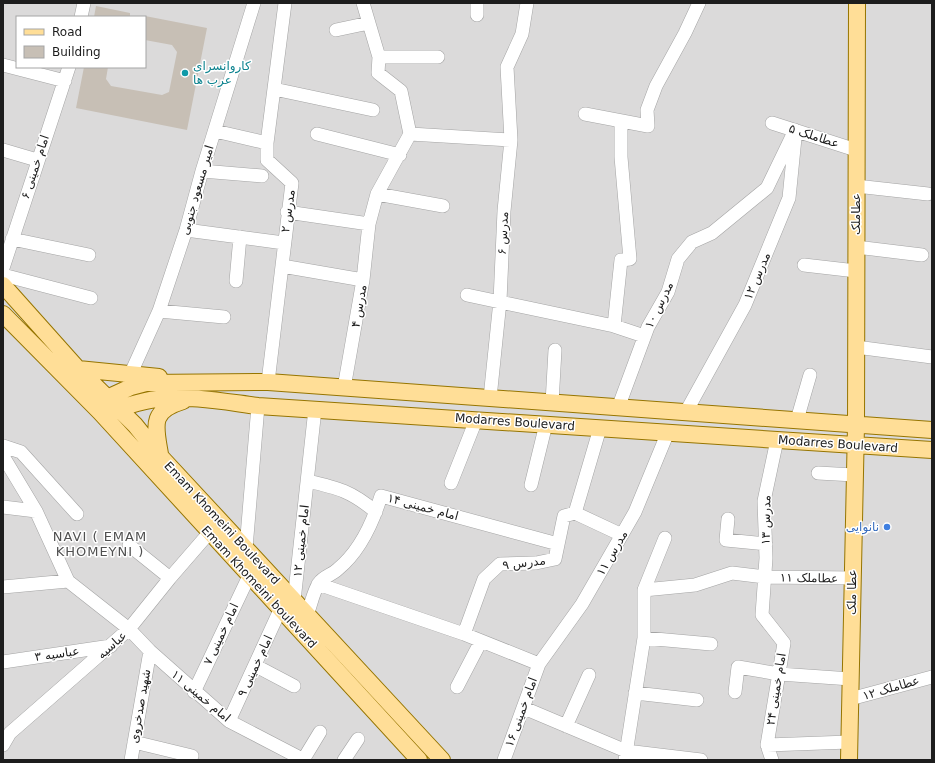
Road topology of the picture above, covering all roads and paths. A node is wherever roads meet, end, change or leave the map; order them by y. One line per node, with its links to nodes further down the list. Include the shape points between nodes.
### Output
1 (84, 3): 8 (street)
2 (254, 3): 22 (street, امیر مسعود جنوبی)
3 (285, 3): 16 (street, مدرس ۲)
4 (363, 3): 9 (street)
5 (528, 3): 25 (street, مدرس ۶, via 522,34 507,67)
6 (699, 3): 19 (street, via 656,86 647,110 648,126)
7 (857, 3): 28 (main road, عطاملک)
8 (81, 16)
9 (369, 23): 10 (street); 11 (street)
10 (336, 30)
11 (379, 57): 12 (street); 24 (street, via 378,73 401,91)
12 (438, 57)
13 (3, 66): 15 (street)
14 (69, 68): 15 (street, امام خمینی ۶)
15 (65, 81): 30 (street, امام خمینی ۶)
16 (274, 89): 17 (street); 26 (street, مدرس ۲)
17 (373, 110)
18 (585, 114): 19 (street)
19 (621, 121): 60 (street, via 621,157 630,259 621,260)
20 (772, 123): 21 (street, عطاملک ۵)
21 (795, 130): 28 (street, عطاملک ۵); 61 (street, مدرس ۱۰, via 767,188 712,233 692,242 678,259 668,292); 80 (street, مدرس ۱۲, via 789,198 745,305)
22 (215, 131): 26 (street); 31 (street, امیر مسعود جنوبی)
23 (317, 134): 29 (street)
24 (410, 134): 25 (street); 29 (street, مدرس ۴)
25 (511, 140): 56 (street, مدرس ۶, via 504,212)
26 (267, 143): 37 (street, مدرس ۲, via 267,160 292,183)
27 (3, 150): 30 (street)
28 (856, 150): 33 (main road, عطاملک)
29 (400, 155): 34 (street, مدرس ۴)
30 (37, 160): 41 (street, امام خمینی ۶)
31 (202, 171): 32 (street); 39 (street, امیر مسعود جنوبی)
32 (262, 176)
33 (856, 186): 35 (street); 43 (main road, عطاملک)
34 (377, 194): 36 (street); 38 (street, مدرس ۴)
35 (928, 194)
36 (443, 206)
37 (287, 212): 38 (street); 42 (street, مدرس ۲)
38 (369, 224): 52 (street, مدرس ۴)
39 (186, 230): 40 (street); 57 (street, امیر مسعود جنوبی)
40 (240, 237): 42 (street); 51 (street)
41 (12, 239): 44 (street); 48 (street, امام خمینی ۶)
42 (284, 243): 47 (street, مدرس ۲)
43 (856, 247): 45 (street); 49 (main road, عطاملک)
44 (89, 255)
45 (922, 255)
46 (804, 265): 49 (street)
47 (282, 266): 52 (street); 69 (street, مدرس ۲)
48 (3, 268)
49 (856, 271): 62 (main road, عطاملک)
50 (3, 275): 55 (street)
51 (236, 280)
52 (363, 280): 70 (street, مدرس ۴)
53 (3, 285): 65 (main road, Emam Khomeini Boulevard)
54 (467, 295): 56 (street)
55 (91, 298)
56 (500, 301): 60 (street); 72 (street, مدرس ۶)
57 (158, 311): 59 (street); 66 (street, امیر مسعود جنوبی)
58 (3, 314): 79 (main road)
59 (224, 317)
60 (614, 326): 61 (street)
61 (644, 336): 76 (street, مدرس ۱۰)
62 (856, 347): 64 (street); 84 (main road, عطاملک)
63 (555, 350): 74 (street)
64 (932, 357)
65 (78, 369): 66 (main road); 71 (main road, Emam Khomeini Boulevard)
66 (131, 373): 68 (main road)
67 (810, 375): 82 (street)
68 (194, 382): 69 (main road, Modarres Boulevard); 71 (main road, via 146,383)
69 (268, 382): 70 (main road, Modarres Boulevard)
70 (344, 388): 72 (main road, Modarres Boulevard)
71 (107, 398): 78 (main road, Emam Khomeini Boulevard); 79 (main road)
72 (490, 398): 74 (main road, Modarres Boulevard); 81 (main road)
73 (191, 399): 75 (main road, Modarres Boulevard); 78 (main road, Modarres Boulevard, via 158,399 139,402); 93 (main road, via 172,405 157,416 155,429)
74 (552, 403): 76 (main road, Modarres Boulevard)
75 (258, 406): 77 (main road, Modarres Boulevard); 112 (street)
76 (618, 408): 80 (main road, Modarres Boulevard)
77 (316, 409): 81 (main road, Modarres Boulevard); 97 (street, امام خمینی ۱۲)
78 (118, 410): 79 (main road, Modarres Boulevard); 93 (main road, Emam Khomeini Boulevard, via 135,425)
79 (100, 412): 94 (main road, Emam Khomeini boulevard)
80 (686, 412): 82 (main road, Modarres Boulevard)
81 (482, 420): 83 (main road, Modarres Boulevard); 98 (street)
82 (797, 420): 84 (main road, Modarres Boulevard)
83 (546, 424): 85 (main road, Modarres Boulevard); 99 (street)
84 (856, 425): 86 (main road, Modarres Boulevard); 89 (main road, عطا ملک)
85 (600, 428): 87 (main road, Modarres Boulevard); 103 (street)
86 (932, 430)
87 (668, 432): 88 (main road, Modarres Boulevard); 107 (street, مدرس ۱۱, via 635,512)
88 (778, 440): 89 (main road, Modarres Boulevard); 110 (street, مدرس ۱۳, via 764,501)
89 (855, 445): 91 (main road, Modarres Boulevard); 96 (main road, عطا ملک)
90 (3, 446): 104 (street, via 21,452)
91 (932, 450)
92 (3, 456): 101 (street)
93 (160, 456): 94 (main road); 112 (main road, Emam Khomeini Boulevard)
94 (148, 466): 106 (main road, Emam Khomeini boulevard)
95 (818, 473): 96 (street)
96 (854, 475): 116 (main road, عطا ملک)
97 (308, 481): 102 (street, via 342,489); 121 (street, امام خمینی ۱۲)
98 (451, 483)
99 (531, 485)
100 (3, 507): 101 (street)
101 (36, 511): 117 (street)
102 (376, 512): 109 (street, امام خمینی ۱۴, via 381,496); 118 (street, امام خمینی ۱۴, via 352,555 338,570)
103 (575, 513): 107 (street); 109 (street, مدرس ۹, via 564,516)
104 (77, 514)
105 (728, 519): 110 (street, via 726,540)
106 (209, 533): 113 (main road, Emam Khomeini boulevard); 115 (street, عباسیه)
107 (622, 535): 132 (street, مدرس ۱۱, via 582,604)
108 (665, 538): 120 (street)
109 (558, 544): 125 (street, مدرس ۹, via 554,559 536,563 500,564 484,579)
110 (766, 544): 114 (street, مدرس ۱۳)
111 (129, 545): 115 (street)
112 (246, 548): 121 (main road, Emam Khomeini Boulevard)
113 (249, 576): 122 (main road, Emam Khomeini boulevard); 140 (street, امام خمینی ۷)
114 (765, 577): 116 (street, عطاملک ۱۱); 120 (street, عطاملک ۱۱, via 732,573 695,585); 134 (street, امام خمینی ۲۴, via 762,615 784,643)
115 (170, 578): 124 (street, عباسیه)
116 (852, 578): 137 (main road, عطا ملک)
117 (68, 581): 119 (street); 124 (street, امام خمینی ۱۱)
118 (318, 584): 123 (street); 125 (street)
119 (3, 587)
120 (644, 590): 126 (street)
121 (294, 601): 123 (main road, Emam Khomeini Boulevard)
122 (280, 610): 133 (street, امام خمینی ۹); 160 (main road, Emam Khomeini boulevard)
123 (307, 615): 161 (main road, Emam Khomeini Boulevard)
124 (129, 629): 129 (street, عباسیه); 130 (street, امام خمینی ۱۱)
125 (464, 634): 127 (street)
126 (644, 638): 128 (street); 142 (street)
127 (480, 641): 132 (street); 139 (street)
128 (711, 644)
129 (111, 646): 131 (street, عباسیه ۳); 152 (street, عباسیه, via 10,733)
130 (150, 651): 140 (street, امام خمینی ۱۱); 150 (street, شهید صدخروی)
131 (3, 662)
132 (539, 664): 145 (street, امام خمینی ۱۶)
133 (256, 666): 138 (street); 146 (street, امام خمینی ۹)
134 (779, 674): 137 (street); 141 (street, via 738,667); 153 (street, امام خمینی ۲۴)
135 (589, 675): 147 (street)
136 (932, 677): 143 (street, عطاملک ۱۲)
137 (851, 679): 143 (main road, عطا ملک)
138 (294, 686)
139 (457, 687)
140 (194, 692): 146 (street, امام خمینی ۱۱)
141 (735, 692)
142 (635, 693): 144 (street); 155 (street)
143 (850, 699): 151 (main road, عطا ملک)
144 (697, 700)
145 (524, 708): 147 (street); 157 (street, امام خمینی ۱۶)
146 (229, 721): 156 (street, امام خمینی ۱۱)
147 (566, 726): 155 (street)
148 (320, 732): 156 (street)
149 (358, 739): 159 (street)
150 (134, 742): 154 (street); 158 (street, شهید صدخروی)
151 (849, 742): 153 (street); 164 (main road, عطا ملک)
152 (3, 745)
153 (766, 745): 163 (street)
154 (192, 756)
155 (626, 756): 162 (street)
156 (299, 759)
157 (506, 759)
158 (131, 760)
159 (344, 760)
160 (419, 760)
161 (442, 760)
162 (702, 760)
163 (772, 760)
164 (849, 760)

